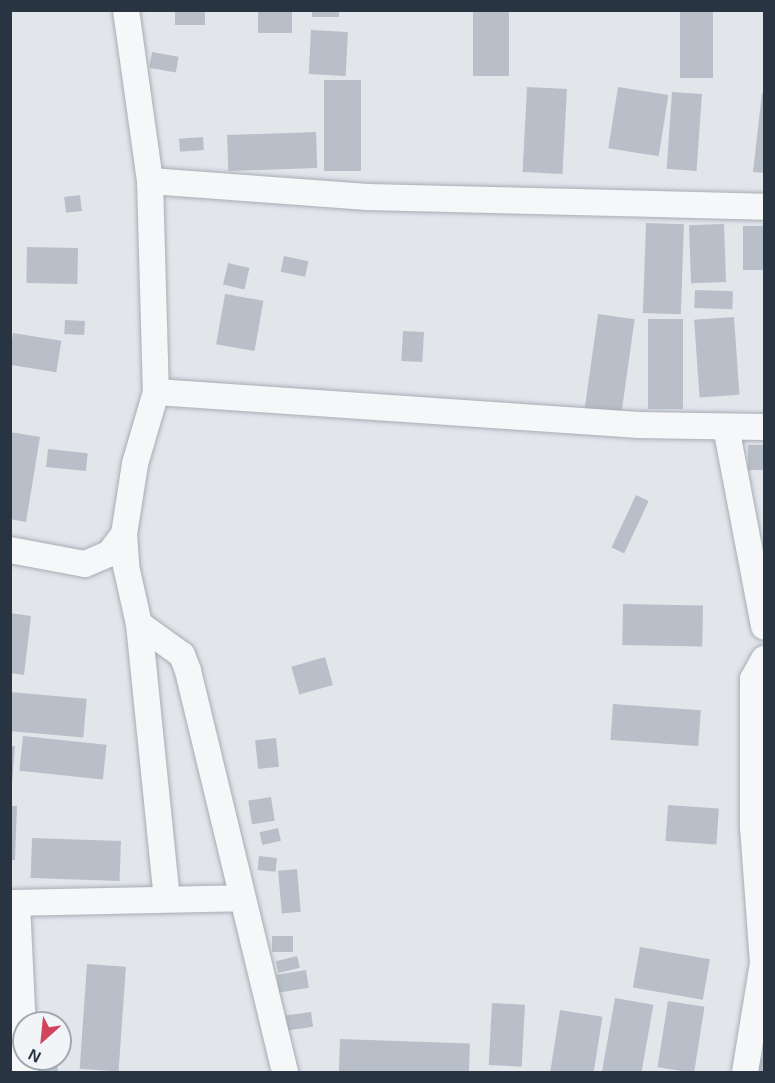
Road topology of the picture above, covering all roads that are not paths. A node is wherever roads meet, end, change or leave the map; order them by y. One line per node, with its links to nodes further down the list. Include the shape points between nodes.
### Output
1 (126, 10): 2 (street)
2 (150, 181): 3 (street, via 367,197); 4 (street)
3 (765, 207)
4 (156, 392): 5 (street); 7 (street)
5 (726, 427): 6 (street); 10 (street)
6 (765, 427)
7 (124, 534): 8 (street, via 109,554 85,564); 9 (street)
8 (10, 550)
9 (139, 624): 12 (street); 13 (street, via 182,655 188,671)
10 (765, 626)
11 (765, 659): 17 (street, via 753,679 753,827 763,963)
12 (167, 898): 13 (street); 14 (street)
13 (240, 898): 16 (street)
14 (14, 903): 15 (street)
15 (25, 1072)
16 (285, 1072)
17 (745, 1072)

